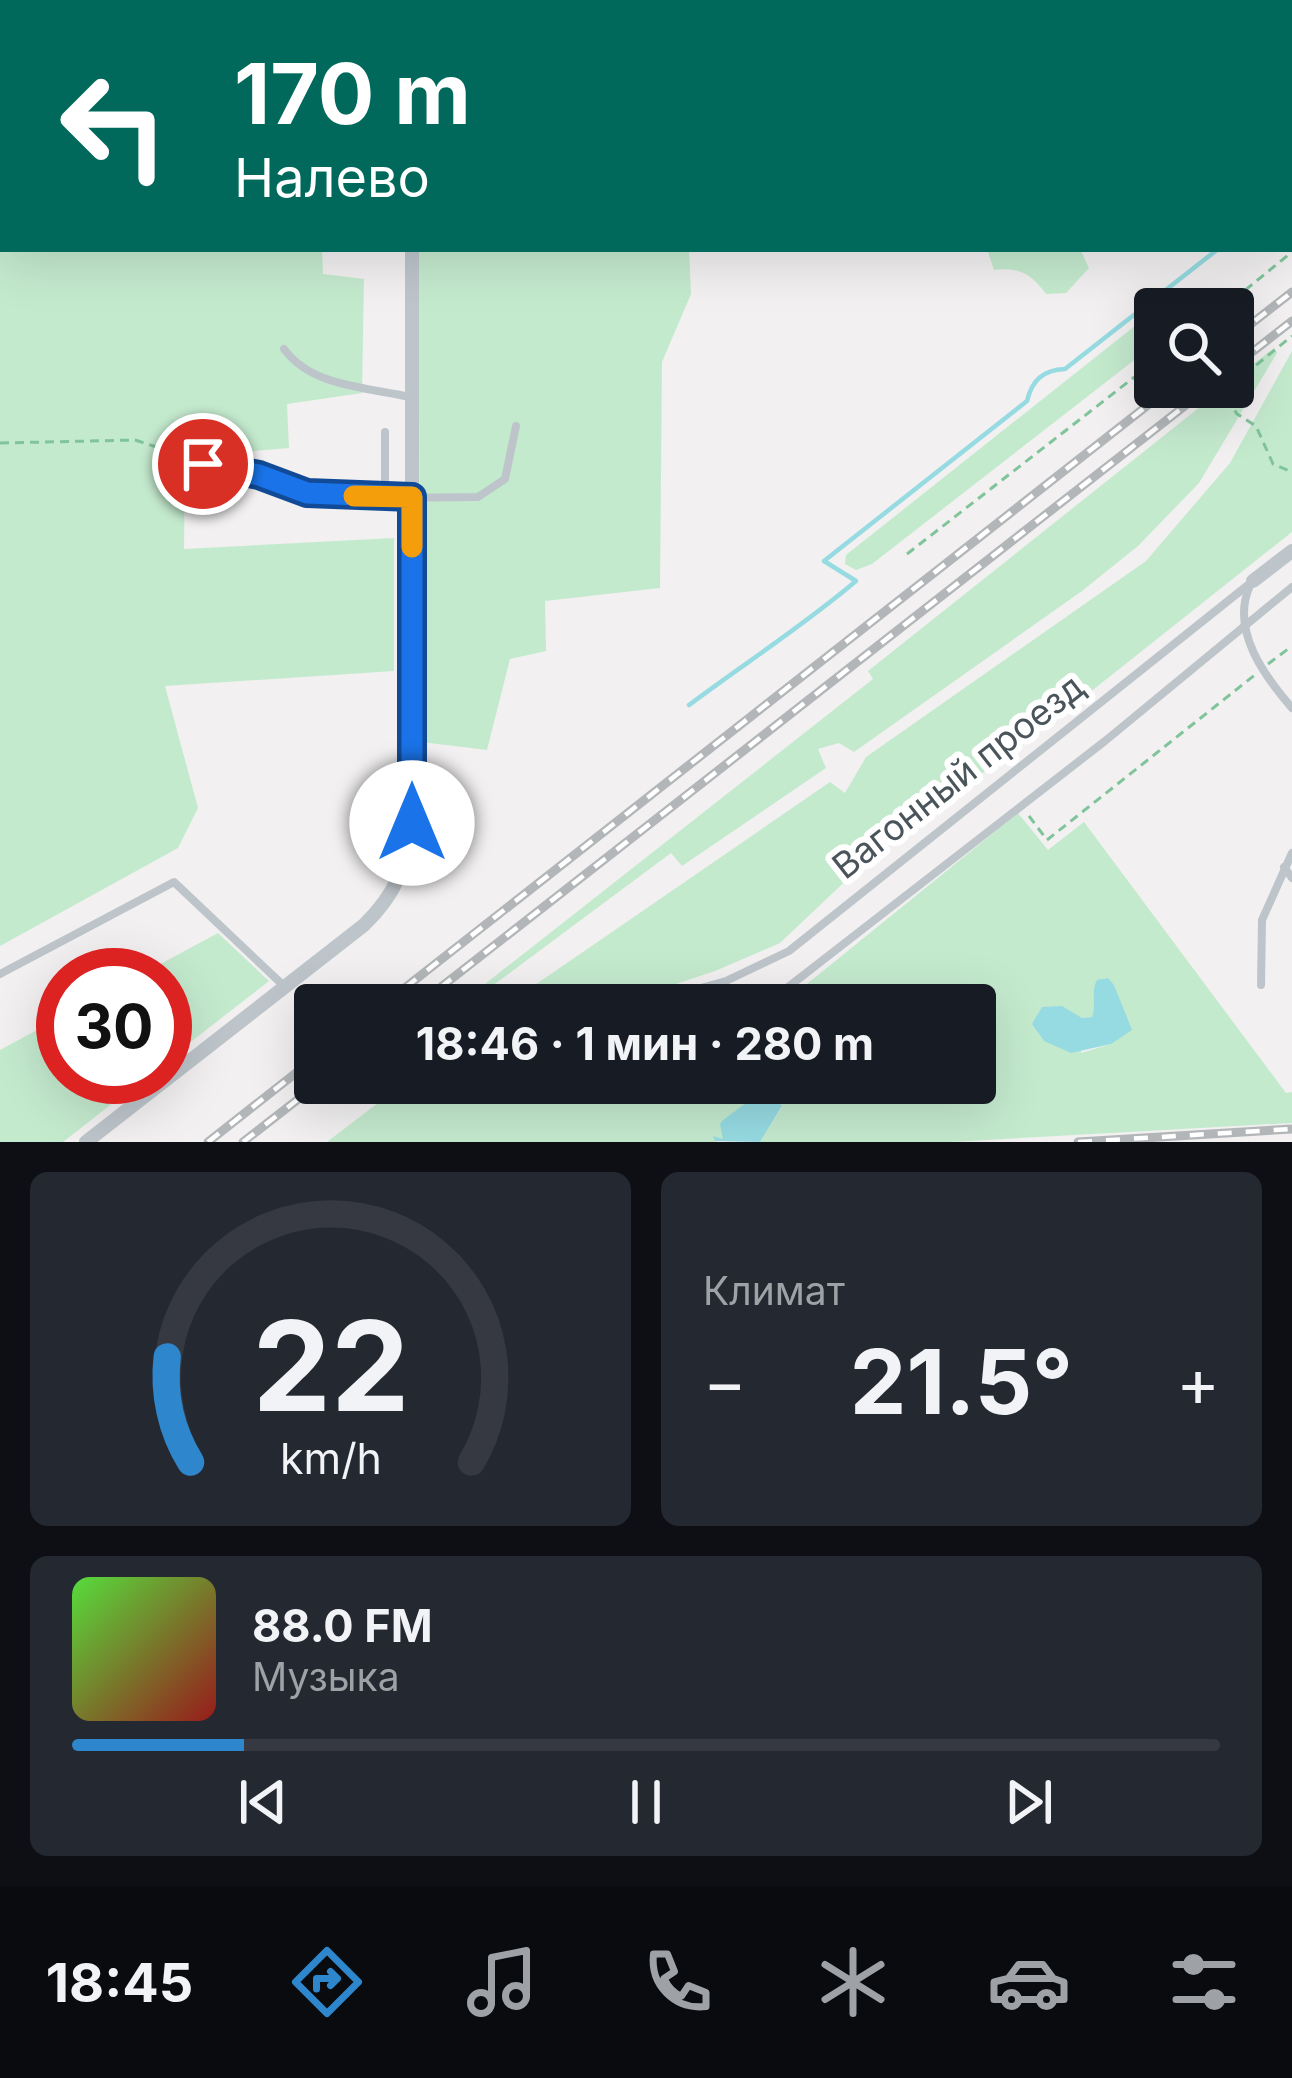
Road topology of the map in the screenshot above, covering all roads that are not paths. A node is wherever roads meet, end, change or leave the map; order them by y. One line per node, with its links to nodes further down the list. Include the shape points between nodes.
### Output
1 (412, 252): 3 (street)
2 (284, 349): 3 (lane, via 312,376)
3 (412, 397): 7 (street)
4 (516, 426): 7 (lane, via 505,479 478,497)
5 (385, 432): 8 (lane)
6 (203, 464): 8 (lane, via 307,493)
7 (412, 497): 8 (lane); 21 (street, via 408,854 387,904)
8 (385, 498)
9 (1292, 551): 10 (street, Вагонный проезд)
10 (1253, 581): 12 (lane); 18 (lane, Вагонный проезд, via 789,951)
11 (1292, 587): 12 (lane, Вагонный проезд)
12 (1245, 624): 13 (lane, via 1262,669); 19 (lane, Вагонный проезд)
13 (1292, 708)
14 (1292, 853): 15 (lane)
15 (1284, 867): 16 (lane); 20 (lane, via 1262,920)
16 (1292, 878)
17 (0, 974): 21 (lane, via 174,882)
18 (711, 984)
19 (792, 984)
20 (1262, 985)
21 (285, 987): 22 (street)
22 (86, 1142)

